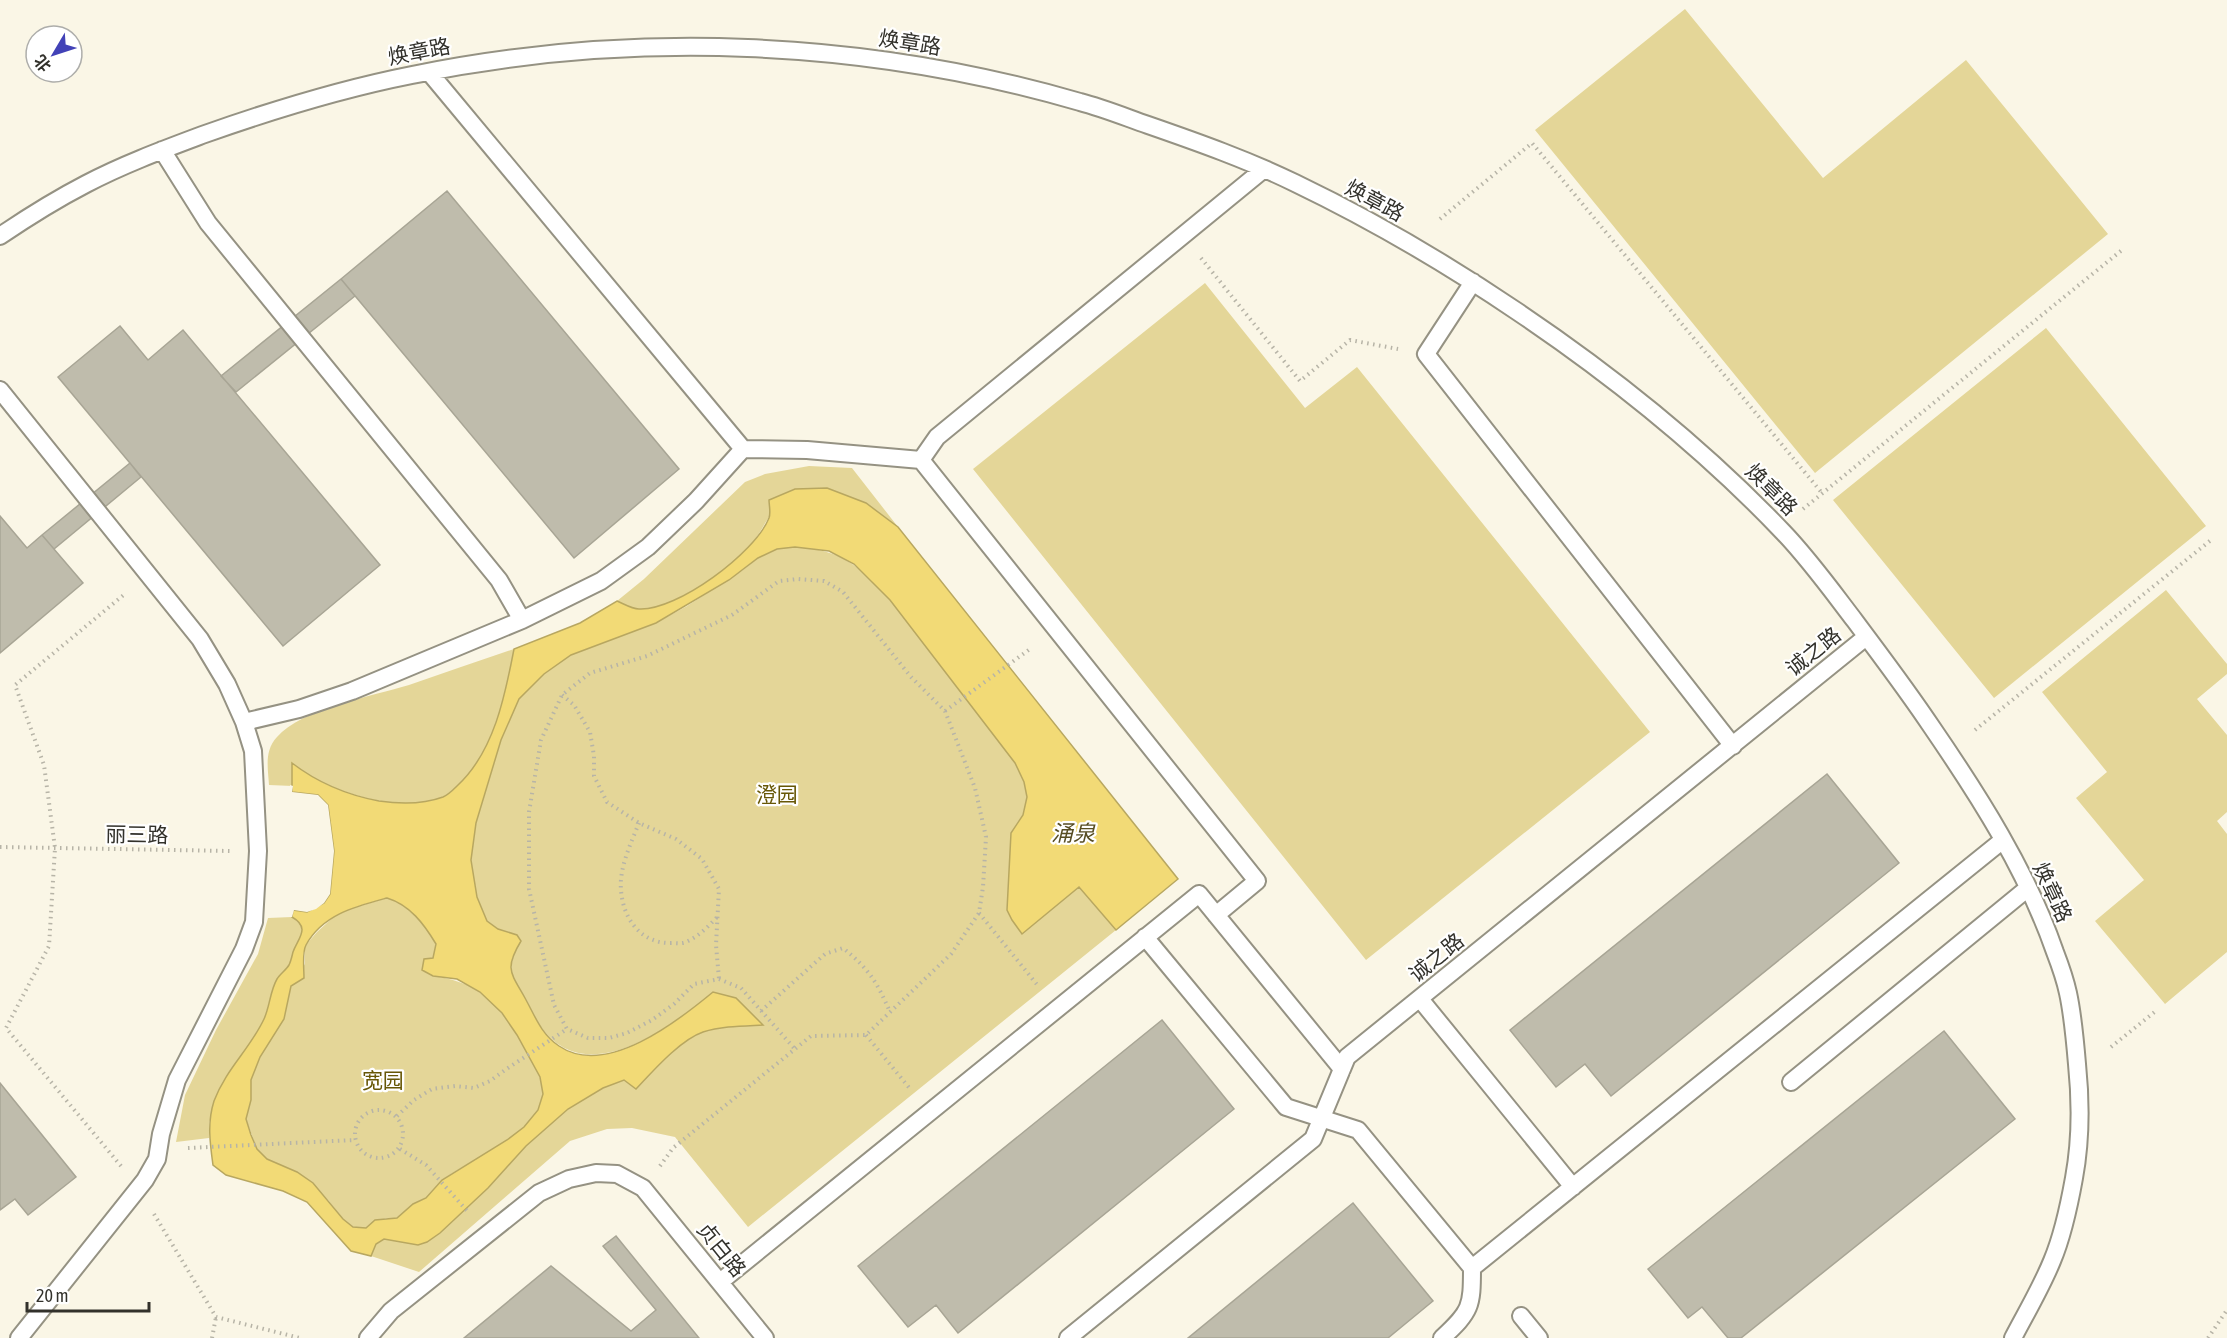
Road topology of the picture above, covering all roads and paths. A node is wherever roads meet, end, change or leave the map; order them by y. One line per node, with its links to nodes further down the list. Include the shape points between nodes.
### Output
1 (429, 72): 2 (lane, 焕章路, via 358,86 262,114); 3 (lane, 焕章路, via 516,56 689,47 786,49 886,60 985,78 1081,102); 11 (lane)
2 (162, 150): 5 (lane, 焕章路, via 84,184); 17 (lane, via 208,223 499,580)
3 (1264, 169): 6 (lane); 8 (lane, 焕章路, via 1386,230)
4 (1440, 219): 13 (path, via 1532,143)
5 (0, 236)
6 (1183, 236): 9 (path, via 1300,381 1350,340); 12 (lane, via 937,438)
7 (2122, 250): 13 (path)
8 (1473, 282): 9 (lane); 18 (lane, 焕章路, via 1564,343 1722,472 1789,538)
9 (1426, 354): 24 (lane)
10 (0, 390): 16 (lane)
11 (743, 449): 12 (lane); 17 (lane, via 648,547 602,581)
12 (921, 460): 32 (lane, via 1257,881)
13 (1822, 493): 14 (path)
14 (1803, 508)
15 (2211, 540): 23 (path)
16 (148, 575): 22 (lane, via 200,639); 28 (path, via 15,685 44,765)
17 (522, 620): 22 (lane, via 352,691)
18 (1866, 637): 24 (lane, 诚之路); 26 (lane, 焕章路, via 1968,780)
19 (1030, 649): 21 (path)
20 (562, 695): 21 (path, via 590,673 647,656 732,615 779,581 798,579 824,581 843,592 911,677); 25 (path, via 574,705 590,732 594,776 607,802); 41 (path, via 541,740 530,812 529,889 554,1005)
21 (945, 711): 31 (path, via 975,788 986,837)
22 (244, 722): 29 (lane, via 253,752)
23 (1975, 730)
24 (1733, 746): 36 (lane, 诚之路)
25 (639, 823): 33 (path, via 676,839 702,860 718,889); 33 (path, via 620,888 631,925 662,944 684,943)
26 (2003, 840): 30 (lane, 焕章路); 53 (lane)
27 (0, 847): 28 (path, 丽三路)
28 (55, 848): 29 (path, 丽三路); 54 (path, via 49,946 6,1028)
29 (258, 851): 52 (lane, via 254,922 177,1080)
30 (2028, 888): 46 (lane); 70 (lane, 焕章路, via 2067,987 2081,1104 2078,1156 2055,1256)
31 (979, 913): 37 (path); 40 (path, via 951,954)
32 (1216, 915): 34 (lane, via 1199,894); 45 (lane)
33 (719, 916): 35 (path)
34 (1145, 937): 37 (lane); 49 (lane, via 1286,1107)
35 (719, 979): 39 (path, via 741,988); 41 (path, via 694,984 674,1005 627,1033 588,1038)
36 (1420, 999): 45 (lane, 诚之路, via 1347,1057); 53 (lane)
37 (1057, 1009): 47 (lane)
38 (2157, 1010): 43 (path)
39 (761, 1011): 40 (path, via 825,954 843,948 863,964); 44 (path)
40 (890, 1012): 42 (path)
41 (567, 1029): 48 (path, via 490,1082 474,1088 432,1089)
42 (866, 1035): 44 (path, via 811,1036); 47 (path)
43 (2111, 1047)
44 (794, 1048): 55 (path, via 673,1148)
45 (1342, 1069): 49 (lane, 诚之路)
46 (1791, 1082)
47 (930, 1112): 58 (lane)
48 (396, 1116): 50 (path, via 386,1110 373,1110 362,1116); 51 (path, via 403,1126)
49 (1322, 1118): 57 (lane, via 1358,1130); 67 (lane, 诚之路, via 1313,1139)
50 (355, 1140): 51 (path, via 369,1157 380,1159); 52 (path)
51 (400, 1149): 56 (path, via 426,1165)
52 (158, 1150): 54 (lane, via 157,1159)
53 (1573, 1187): 57 (lane)
54 (139, 1188): 61 (path); 62 (lane)
55 (644, 1188): 56 (lane, via 617,1174 596,1173 569,1179 538,1192); 58 (lane, 贞白路)
56 (488, 1234): 65 (lane, via 391,1311)
57 (1472, 1268): 68 (lane, via 1472,1297 1463,1318)
58 (720, 1282): 66 (lane, 贞白路)
59 (2227, 1310): 71 (path)
60 (1521, 1316): 69 (lane)
61 (216, 1317): 63 (path); 64 (path)
62 (20, 1338)
63 (212, 1338)
64 (300, 1338)
65 (368, 1338)
66 (765, 1338)
67 (1068, 1338)
68 (1442, 1338)
69 (1539, 1338)
70 (2013, 1338)
71 (2208, 1338)

